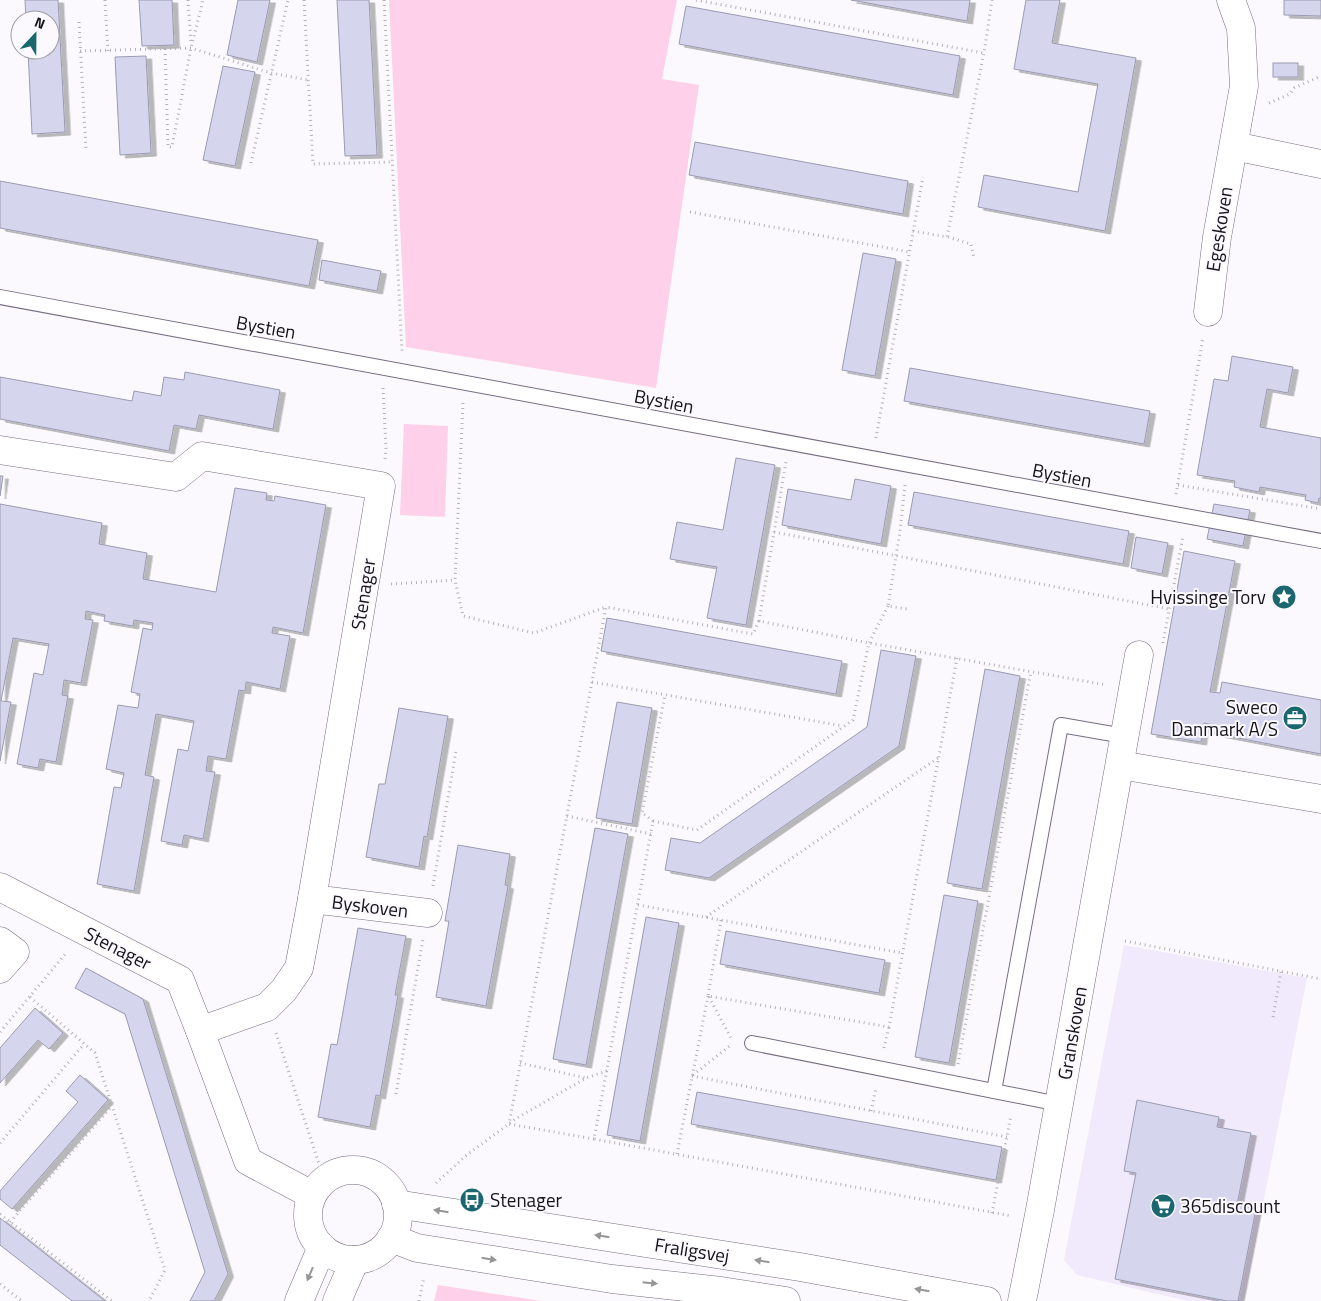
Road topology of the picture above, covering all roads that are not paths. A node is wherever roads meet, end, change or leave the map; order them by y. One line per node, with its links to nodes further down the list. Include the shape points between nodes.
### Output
1 (1231, 0): 2 (street, Egeskoven, via 1241,28 1244,86)
2 (1234, 146): 3 (street); 5 (street, Egeskoven, via 1217,237)
3 (1321, 164)
4 (0, 297): 7 (lane, Bystien)
5 (1208, 312)
6 (0, 450): 13 (street, Stenager, via 176,476 202,456 381,486)
7 (1321, 541)
8 (1139, 655): 9 (street, Granskoven)
9 (1124, 736): 10 (street, Granskoven); 19 (lane, via 1062,725)
10 (1120, 765): 11 (street); 20 (street, Granskoven)
11 (1321, 799)
12 (3, 894): 17 (street, Stenager, via 85,931 180,980)
13 (312, 899): 14 (street, Byskoven); 17 (street, Stenager, via 299,968 284,990 267,1007)
14 (428, 913)
15 (0, 941): 16 (street, via 15,952)
16 (0, 969)
17 (200, 1031): 21 (street, Stenager, via 248,1161)
18 (752, 1043): 19 (lane)
19 (994, 1091): 20 (lane)
20 (1059, 1104): 30 (street, Granskoven)
21 (318, 1188): 22 (street, via 342,1171 362,1171 380,1179); 24 (street, via 308,1213 309,1223)
22 (396, 1204): 23 (street, via 397,1222); 29 (street, Fraligsvej, one-way to 22, via 800,1267)
23 (391, 1238): 25 (street, via 376,1253); 28 (street, Fraligsvej, one-way to 28, via 417,1248 612,1279)
24 (322, 1247): 25 (street, via 337,1257); 26 (street, one-way to 26)
25 (355, 1260): 27 (street)
26 (299, 1301)
27 (337, 1301)
28 (786, 1301)
29 (987, 1301)
30 (1022, 1301)

